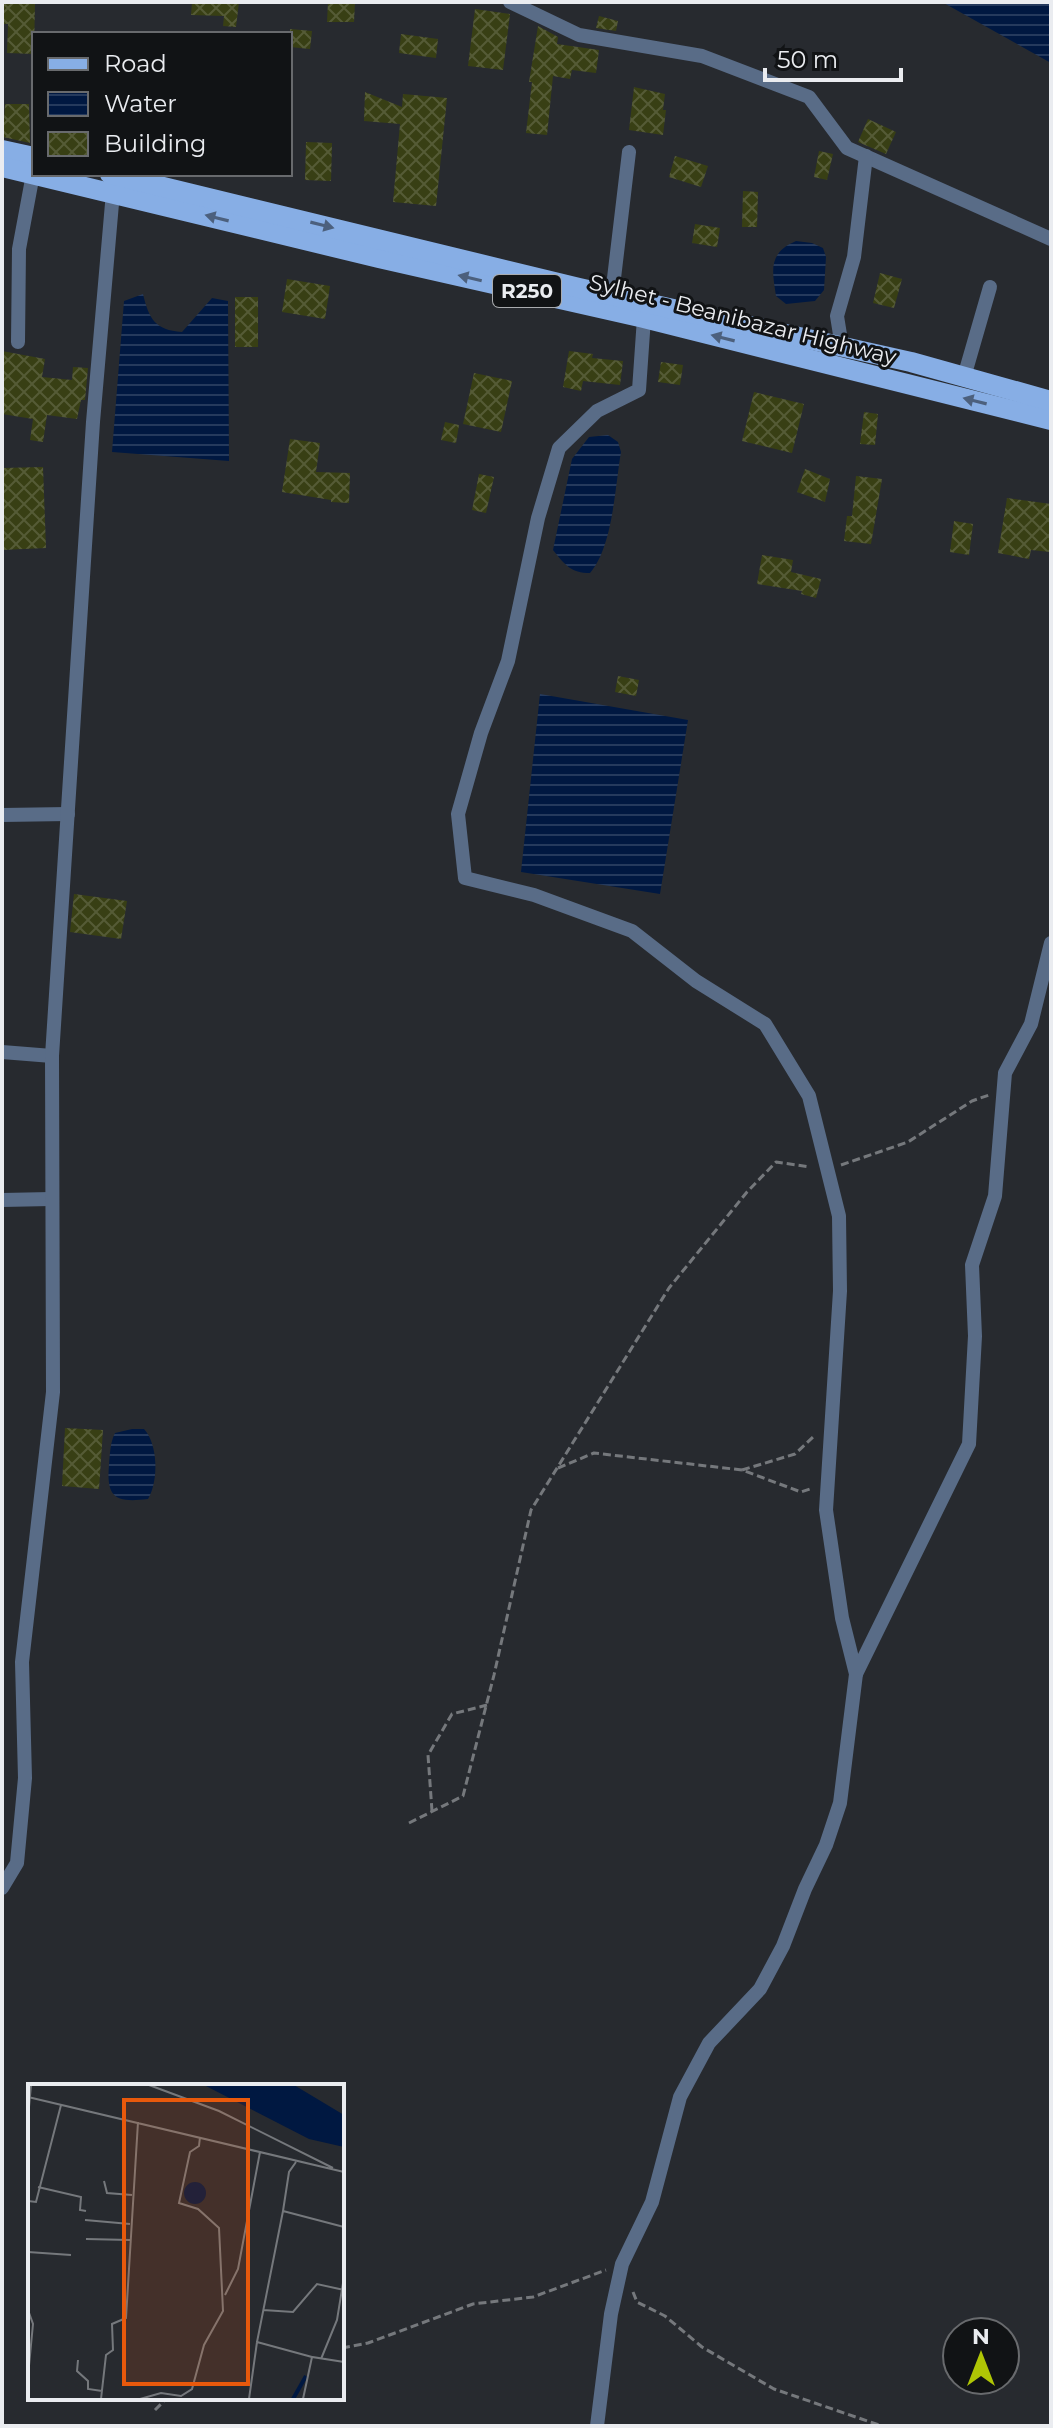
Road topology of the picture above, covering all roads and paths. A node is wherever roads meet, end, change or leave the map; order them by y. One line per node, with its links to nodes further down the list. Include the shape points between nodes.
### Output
1 (510, 2): 4 (street, via 579,35 702,56 809,97 847,148)
2 (2, 150): 5 (main road, Sylhet - Beanibazar Highway / R250)
3 (629, 152): 13 (street)
4 (866, 156): 11 (street); 16 (street, via 854,257 837,316)
5 (32, 165)
6 (32, 166): 7 (main road, Sylhet - Beanibazar Highway / R250)
7 (2, 167)
8 (32, 172): 15 (street, via 19,249)
9 (79, 176): 10 (main road, Sylhet - Beanibazar Highway / R250)
10 (112, 183): 13 (main road, Sylhet - Beanibazar Highway / R250, one-way to 13); 14 (main road, Sylhet - Beanibazar Highway / R250, one-way to 10, via 379,258); 20 (street)
11 (1051, 239)
12 (990, 287): 17 (street)
13 (612, 295): 16 (main road, Sylhet - Beanibazar Highway / R250)
14 (644, 318): 19 (main road, Sylhet - Beanibazar Highway / R250, one-way to 14); 26 (street, via 639,390 597,411 559,448 538,518 508,661 458,814 465,878 534,895 632,931 696,981 765,1024 809,1096)
15 (18, 342)
16 (842, 347): 17 (main road, Sylhet - Beanibazar Highway / R250)
17 (964, 377): 18 (main road, Sylhet - Beanibazar Highway / R250)
18 (1051, 401)
19 (1051, 420)
20 (68, 814): 21 (street); 24 (street)
21 (2, 815)
22 (1051, 943): 25 (street, via 1031,1024 1005,1073)
23 (2, 1052): 24 (street)
24 (52, 1056): 27 (street)
25 (1004, 1089): 26 (path, via 972,1101 908,1142); 33 (street, via 995,1196 972,1265 975,1336 969,1444)
26 (827, 1170): 29 (street, via 839,1216); 30 (path, via 776,1162 747,1192 669,1288)
27 (51, 1199): 28 (street); 37 (street, via 53,1392 22,1662 25,1778 17,1863)
28 (2, 1200)
29 (833, 1419): 31 (path, via 795,1454); 32 (street)
30 (558, 1468): 31 (path, via 594,1453); 34 (path, via 531,1510)
31 (742, 1470): 32 (path, via 801,1492)
32 (828, 1483): 33 (street, via 826,1510)
33 (856, 1674): 38 (street, via 840,1803 826,1845 760,1989 709,2043 680,2097 652,2202)
34 (487, 1705): 35 (path, via 463,1796); 35 (path, via 452,1714 428,1755)
35 (432, 1811): 36 (path)
36 (409, 1823)
37 (2, 1888)
38 (622, 2264): 39 (path, via 533,2297 473,2304); 42 (street); 43 (path, via 637,2302 665,2316 702,2347 774,2389)
39 (344, 2348)
40 (165, 2400): 41 (path)
41 (155, 2410)
42 (597, 2426)
43 (882, 2426)

